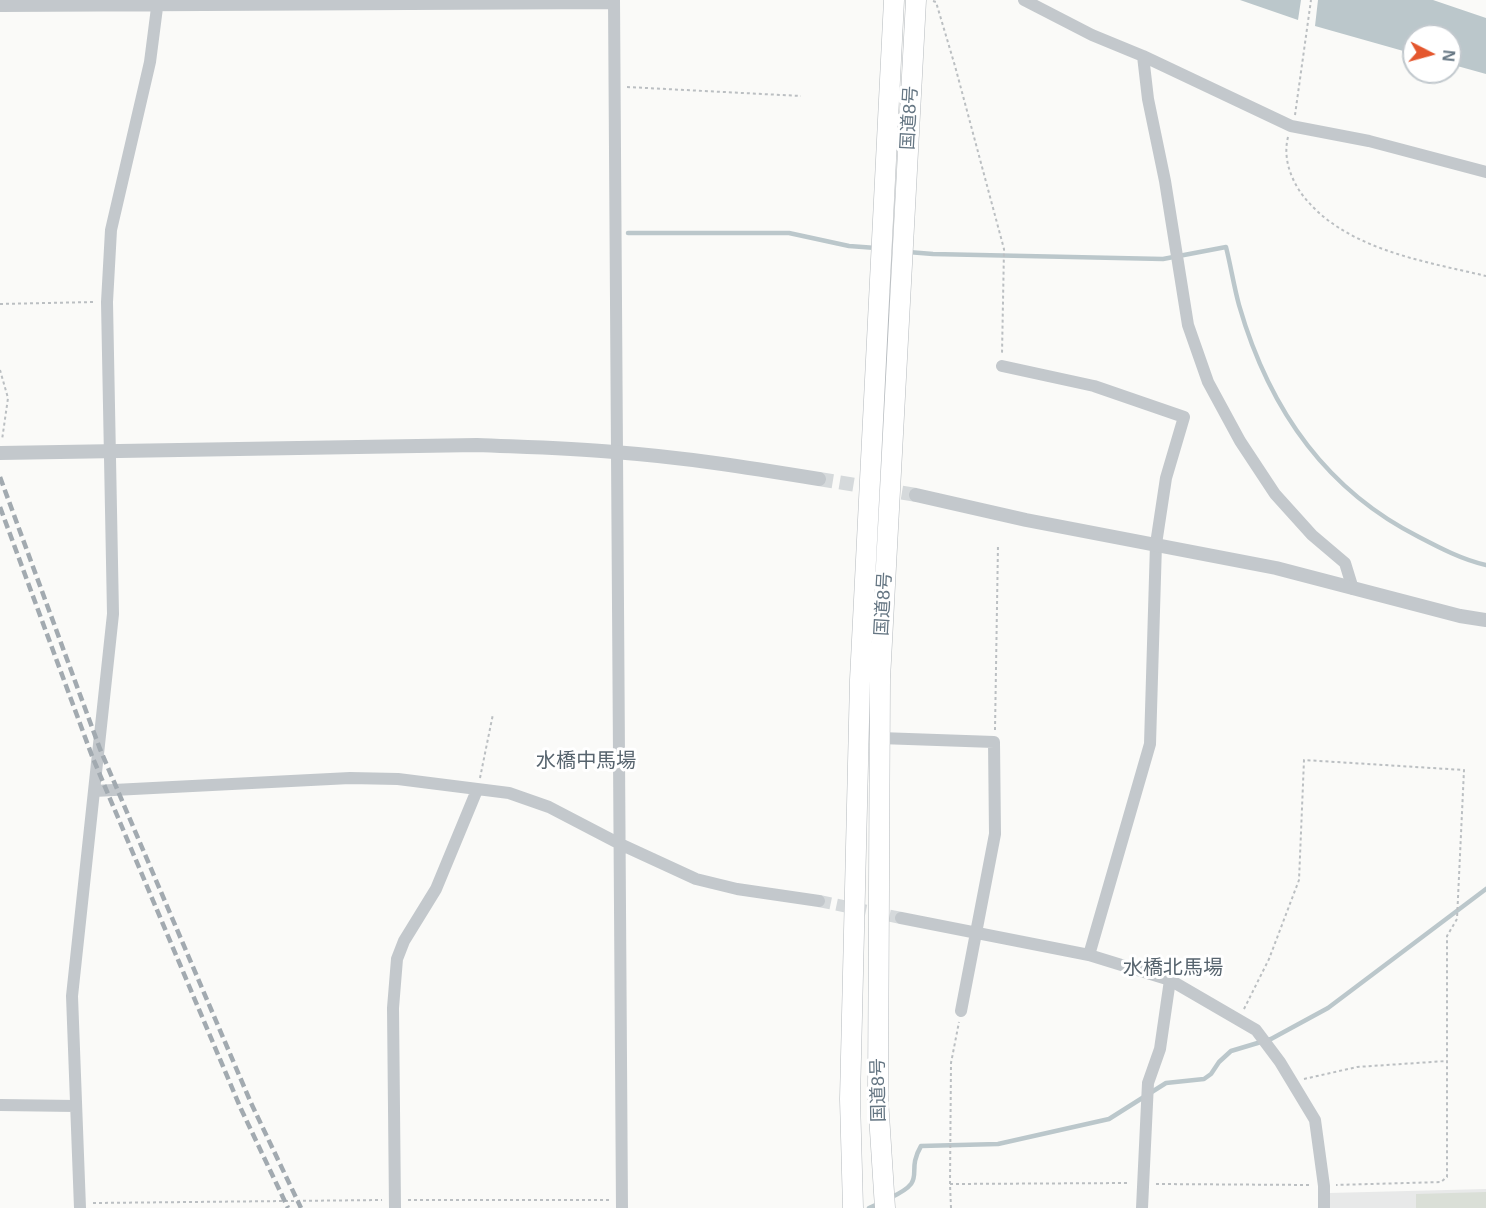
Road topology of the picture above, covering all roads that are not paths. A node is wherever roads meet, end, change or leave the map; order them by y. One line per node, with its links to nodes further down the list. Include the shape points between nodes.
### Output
1 (894, 0): 33 (highway, 国道8号, via 860,680 850,1100)
2 (916, 0): 18 (highway, 国道8号)
3 (1024, 0): 7 (street)
4 (614, 1): 5 (street); 11 (street)
5 (158, 3): 6 (street); 10 (street, via 150,62 111,230 107,302)
6 (0, 6)
7 (1143, 56): 8 (street, via 1291,126 1369,141); 16 (street, via 1188,325 1208,382 1275,494 1312,535 1345,563)
8 (1486, 172)
9 (1002, 366): 15 (street, via 1094,386 1184,417 1166,478)
10 (111, 451): 11 (street, via 477,445); 12 (street); 20 (street, via 113,614)
11 (616, 452): 13 (street); 21 (street)
12 (0, 453)
13 (819, 478)
14 (916, 495): 15 (street)
15 (1156, 544): 16 (street, via 1276,568); 25 (street, via 1150,744)
16 (1353, 589): 17 (street)
17 (1486, 620)
18 (880, 738): 24 (street, via 994,742 994,834); 34 (highway, 国道8号, via 878,1099)
19 (477, 790): 20 (street, via 398,778 350,778); 21 (street, via 509,793 549,807); 30 (street, via 436,889 404,941 397,960 393,1008)
20 (94, 791): 29 (street, via 72,996)
21 (620, 844): 22 (street, via 696,879); 31 (street)
22 (819, 901)
23 (901, 918): 24 (street)
24 (976, 931): 25 (street); 27 (street)
25 (1089, 954): 26 (street)
26 (1170, 980): 35 (street, via 1160,1049 1148,1083); 36 (street, via 1256,1030 1292,1082 1315,1120)
27 (961, 1011)
28 (0, 1105): 29 (street)
29 (76, 1106): 32 (street)
30 (395, 1204)
31 (622, 1204)
32 (80, 1206)
33 (853, 1208)
34 (885, 1208)
35 (1142, 1208)
36 (1324, 1208)

